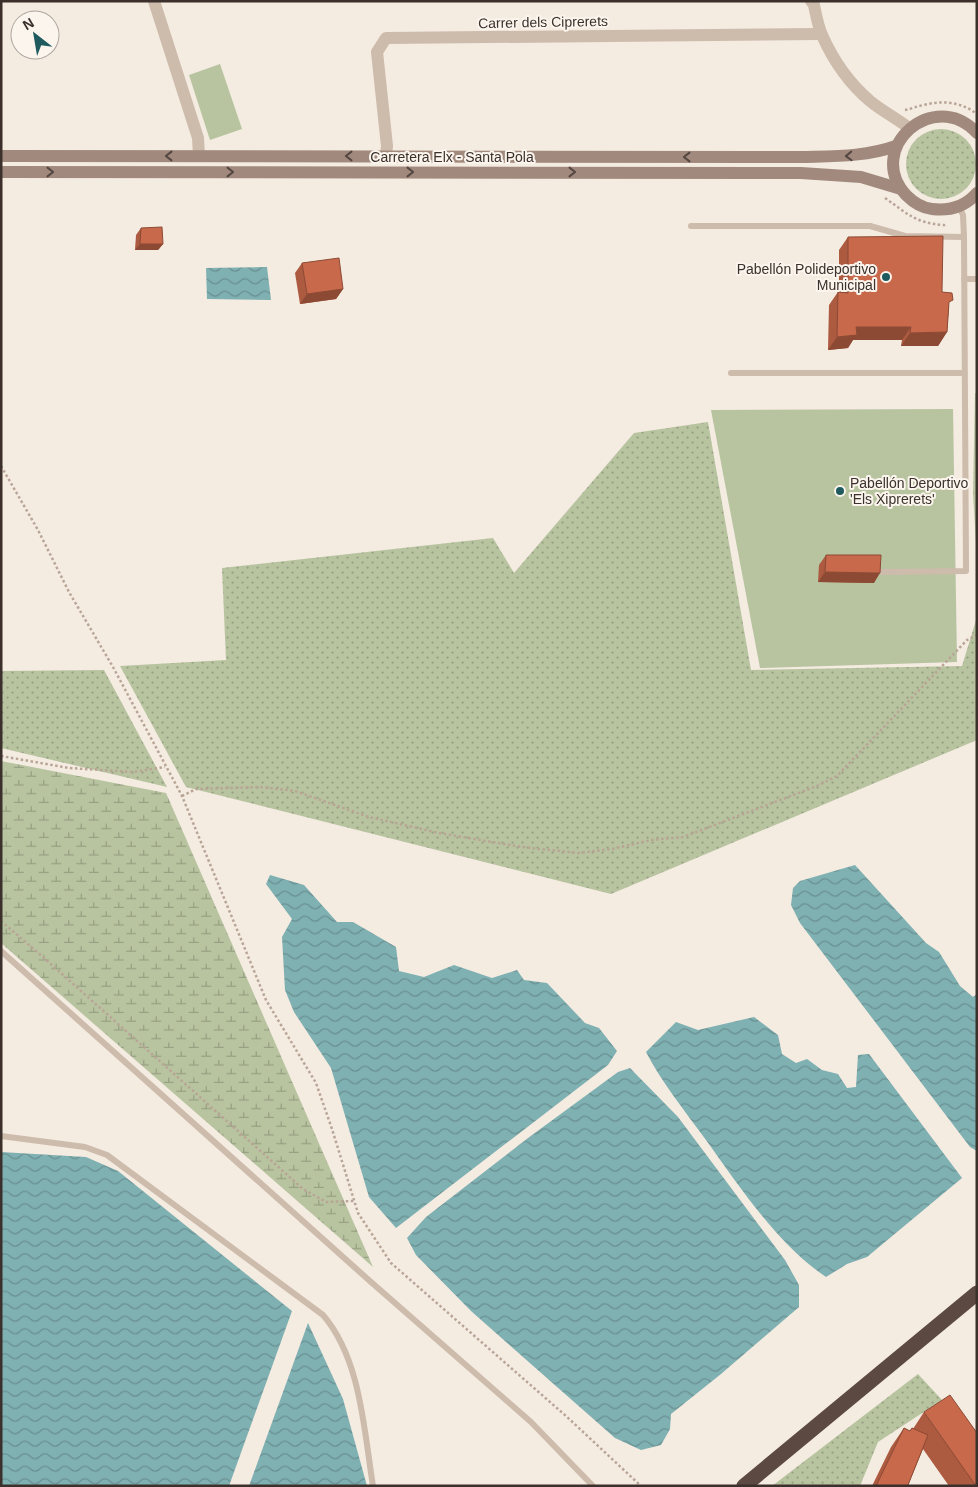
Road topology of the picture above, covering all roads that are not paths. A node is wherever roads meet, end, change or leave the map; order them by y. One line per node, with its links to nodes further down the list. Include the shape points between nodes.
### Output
1 (154, 1): 8 (street, via 198,138)
2 (811, 1): 3 (street)
3 (821, 34): 4 (street, via 855,87); 9 (street, Carrer dels Ciprerets, via 386,38 377,52)
4 (909, 128): 5 (main road, via 926,119 946,116 959,119); 6 (main road)
5 (977, 133)
6 (896, 146): 9 (main road, Carretera Elx - Santa Pola, one-way to 9, via 860,156); 11 (main road, via 895,175)
7 (1, 156): 8 (main road, Carretera Elx - Santa Pola, one-way to 7)
8 (199, 156): 9 (main road, Carretera Elx - Santa Pola, one-way to 8)
9 (386, 156)
10 (1, 172): 11 (main road, Carretera Elx - Santa Pola, one-way to 11, via 801,173 862,177)
11 (901, 189): 13 (main road, via 912,201 926,208 943,210)
12 (977, 193): 13 (main road)
13 (959, 207): 15 (lane, via 963,215)
14 (691, 226): 15 (lane, via 870,226 905,236)
15 (964, 237): 16 (lane)
16 (964, 279): 17 (lane); 19 (lane)
17 (977, 279)
18 (731, 373): 19 (lane)
19 (964, 373): 20 (lane, via 966,571)
20 (882, 572)
21 (1, 951): 25 (lane, via 531,1422)
22 (1, 1136): 24 (lane, via 85,1147 107,1155 323,1315 337,1334 349,1361)
23 (977, 1293): 26 (highway)
24 (373, 1486)
25 (593, 1486)
26 (744, 1486)

